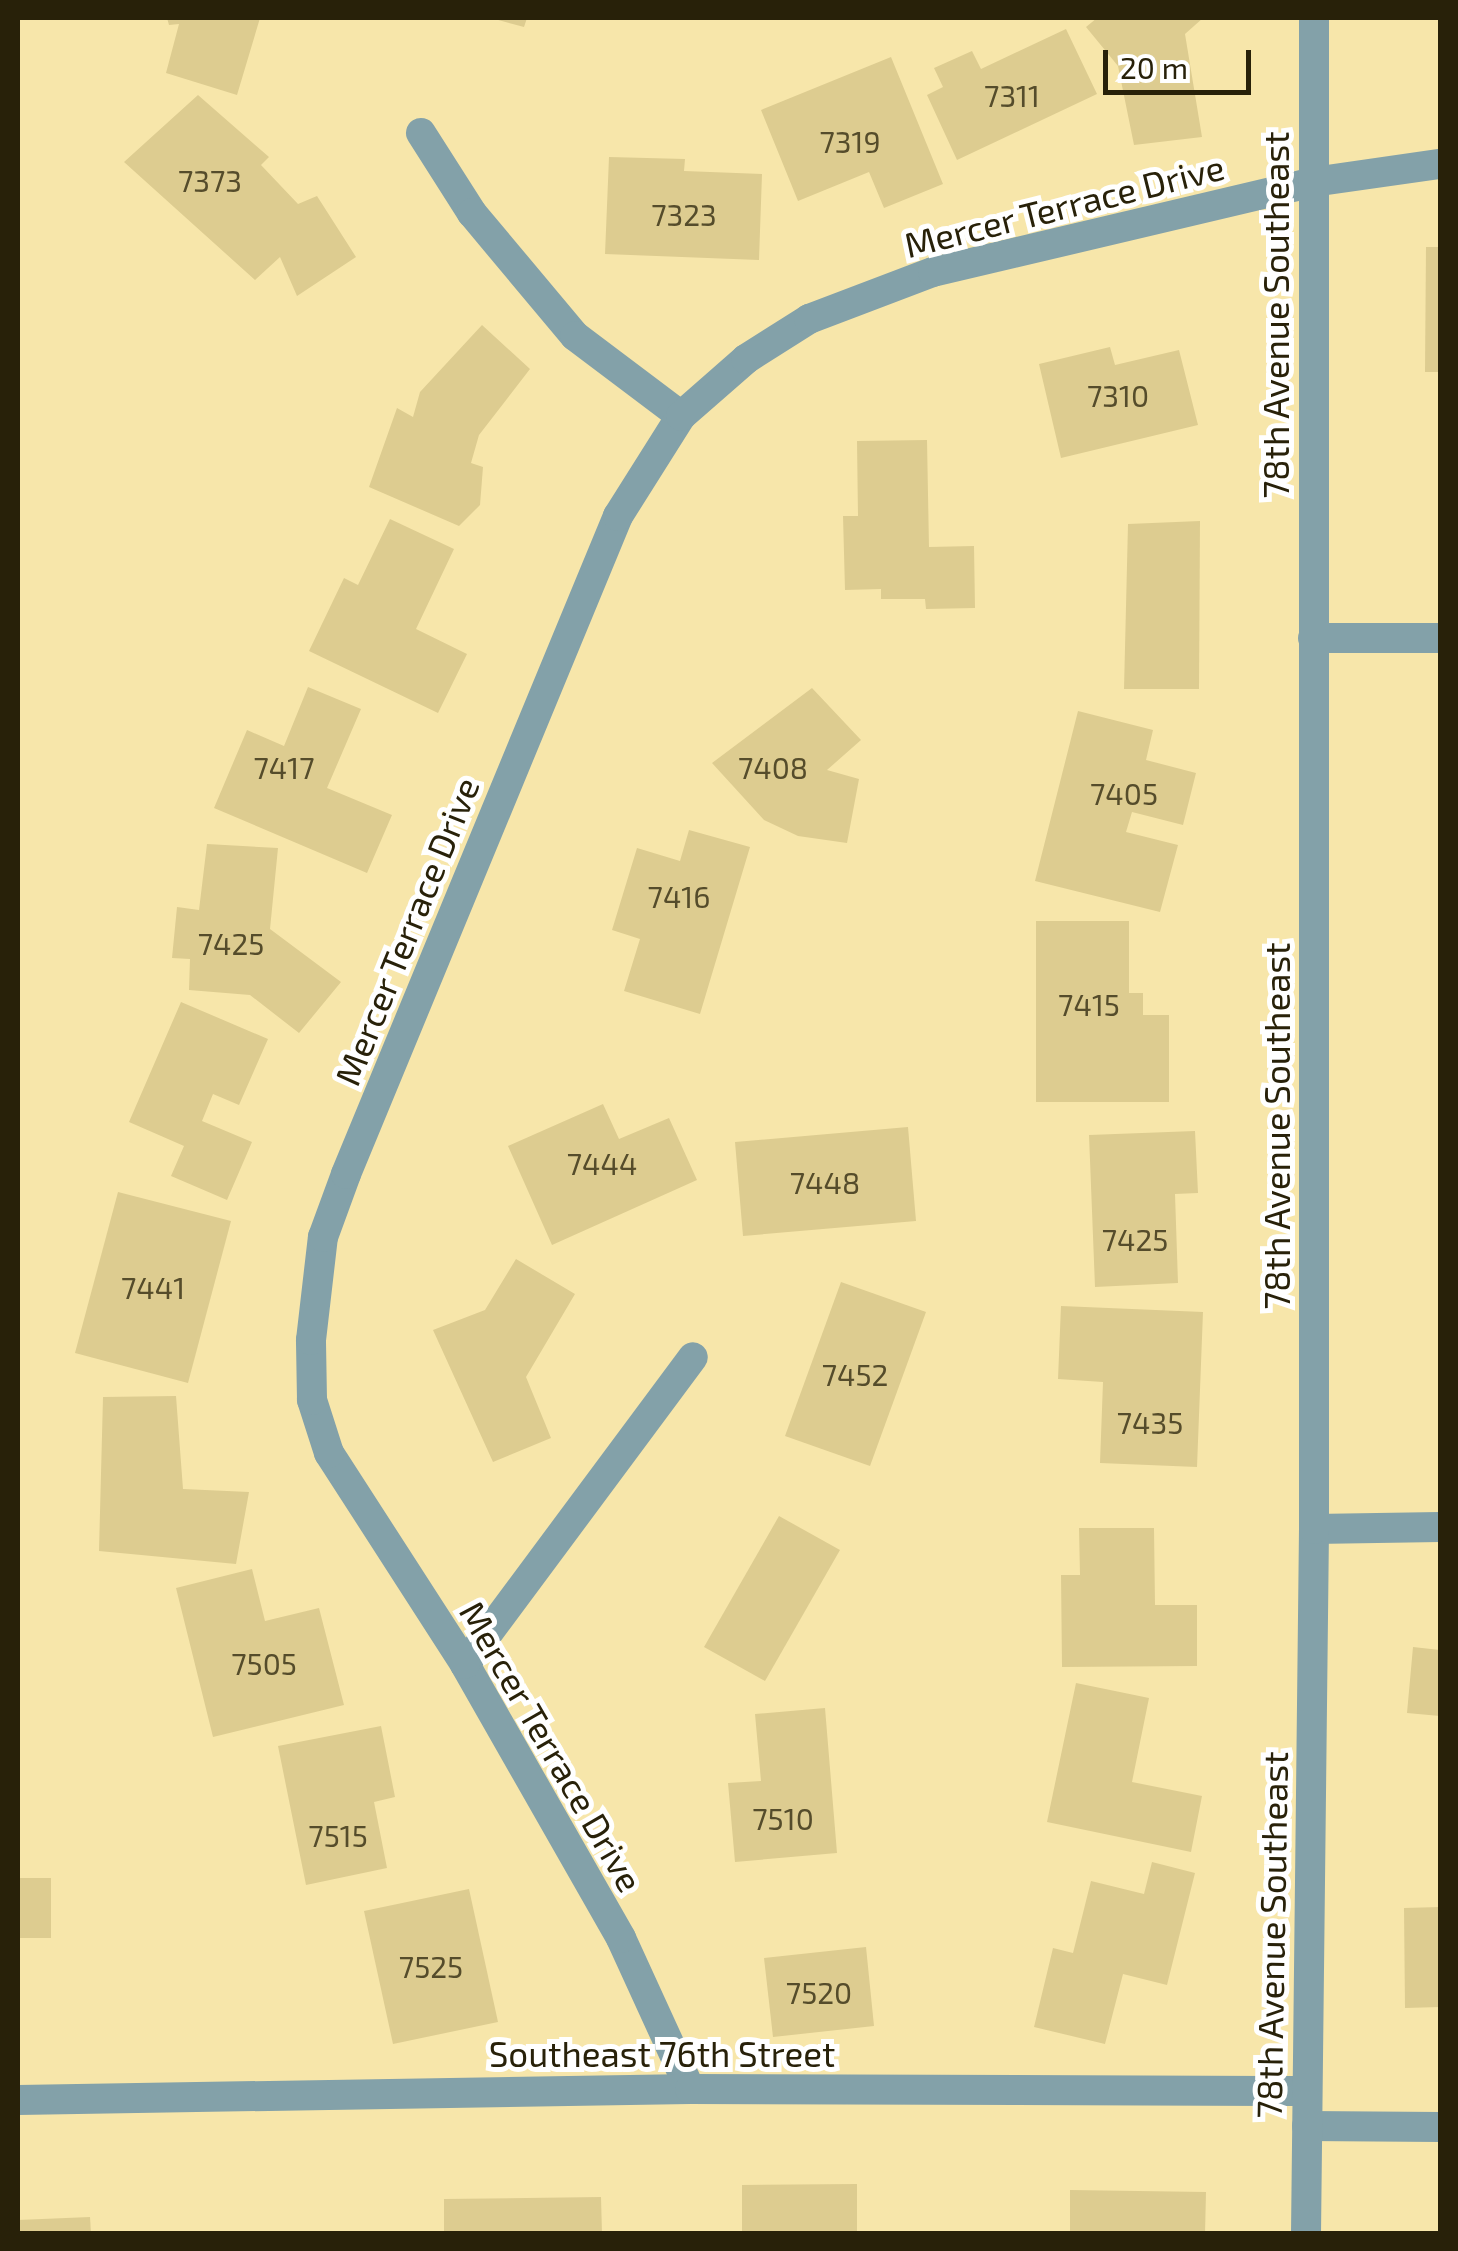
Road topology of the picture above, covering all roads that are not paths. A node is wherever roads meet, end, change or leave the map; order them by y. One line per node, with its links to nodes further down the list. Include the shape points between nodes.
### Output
1 (1314, 18): 4 (street, 78th Avenue Southeast)
2 (420, 132): 5 (street, via 472,212 575,336)
3 (1440, 164): 4 (street, Mercer Terrace Drive)
4 (1313, 182): 5 (street, Mercer Terrace Drive, via 933,272 809,319 746,358); 6 (street, 78th Avenue Southeast)
5 (681, 416): 11 (street, Mercer Terrace Drive, via 618,516 323,1237 312,1380 329,1453)
6 (1313, 638): 7 (street); 10 (street, 78th Avenue Southeast)
7 (1440, 638)
8 (693, 1357): 11 (street)
9 (1440, 1527): 10 (street)
10 (1314, 1529): 13 (street, 78th Avenue Southeast)
11 (465, 1664): 12 (street, Mercer Terrace Drive, via 621,1938)
12 (690, 2089): 13 (street, Southeast 76th Street); 14 (street, Southeast 76th Street)
13 (1306, 2091): 15 (street, 78th Avenue Southeast)
14 (18, 2100)
15 (1306, 2126): 16 (street); 17 (street, 78th Avenue Southeast)
16 (1440, 2127)
17 (1306, 2234)

